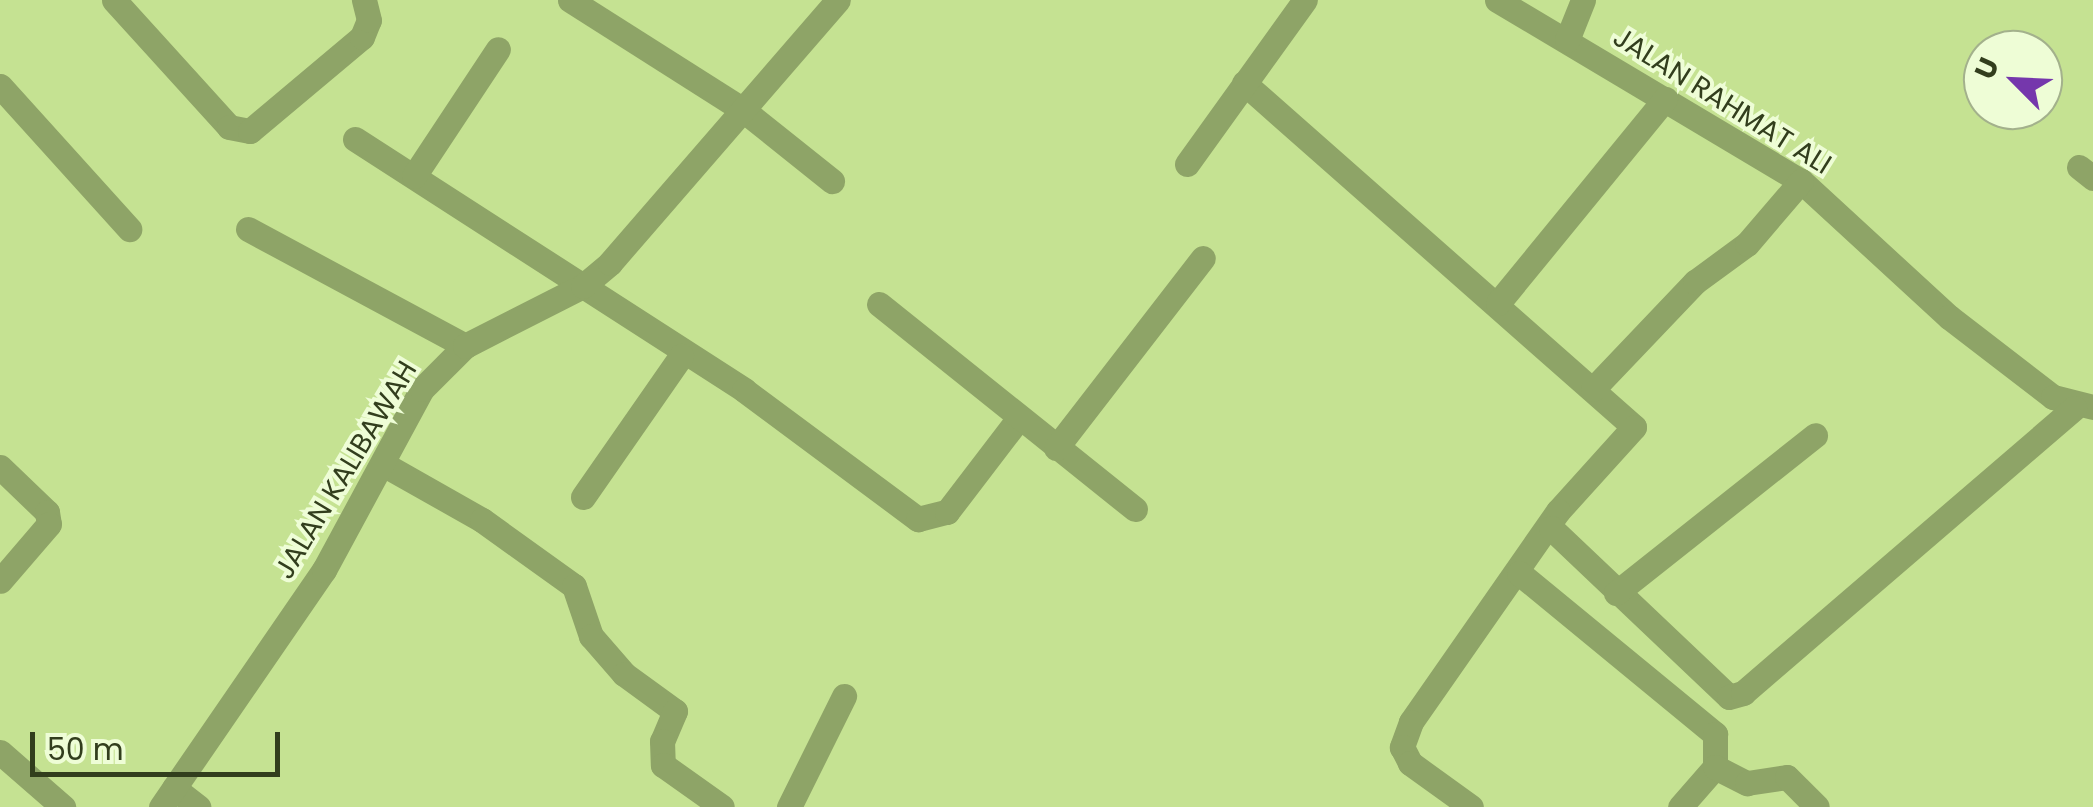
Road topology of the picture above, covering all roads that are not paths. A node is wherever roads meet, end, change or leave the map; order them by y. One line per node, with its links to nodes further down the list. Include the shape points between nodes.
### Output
1 (114, 0): 2 (street, via 229,127 250,131 362,37 369,20)
2 (364, 0)
3 (570, 0): 13 (street)
4 (838, 0): 13 (street, JALAN KALIBAWAH)
5 (1305, 0): 10 (street)
6 (1497, 0): 8 (street, JALAN RAHMAT ALI)
7 (1583, 0): 8 (street)
8 (1568, 40): 12 (street, JALAN RAHMAT ALI)
9 (498, 50): 16 (street)
10 (1244, 84): 15 (street); 24 (street)
11 (0, 86): 20 (street)
12 (1666, 100): 18 (street, JALAN RAHMAT ALI); 24 (street)
13 (742, 110): 17 (street); 22 (street, JALAN KALIBAWAH)
14 (355, 139): 16 (street)
15 (1187, 164)
16 (414, 176): 22 (street)
17 (832, 181)
18 (1800, 181): 27 (street, via 1747,244 1695,282); 28 (street, JALAN RAHMAT ALI, via 1937,307)
19 (248, 228): 25 (street)
20 (129, 229)
21 (1202, 258): 31 (street)
22 (584, 286): 25 (street, JALAN KALIBAWAH); 26 (street)
23 (879, 304): 29 (street)
24 (1498, 304): 27 (street)
25 (464, 346): 32 (street, JALAN KALIBAWAH, via 422,389)
26 (681, 356): 29 (street, via 744,390 918,518 947,512); 34 (street)
27 (1593, 389): 36 (street, via 1629,418 1632,434 1578,488)
28 (2084, 408): 39 (street, via 1742,693 1714,688)
29 (1018, 419): 31 (street)
30 (1815, 435): 39 (street)
31 (1056, 448): 35 (street)
32 (383, 464): 43 (street, JALAN KALIBAWAH, via 324,570); 46 (street, via 562,577 582,602 580,620 590,636 624,674 675,711 662,741 663,765)
33 (0, 467): 38 (street, via 47,512 49,524)
34 (583, 496)
35 (1135, 509)
36 (1551, 528): 37 (street); 39 (street)
37 (1518, 573): 42 (street, via 1700,718 1715,734); 48 (street, via 1402,747 1410,763)
38 (0, 581)
39 (1616, 593)
40 (844, 696): 47 (street)
41 (2, 758): 44 (street)
42 (1715, 767): 49 (street); 50 (street, via 1747,783 1786,777)
43 (168, 797): 45 (street)
44 (63, 807)
45 (198, 807)
46 (722, 807)
47 (790, 807)
48 (1471, 807)
49 (1680, 807)
50 (1817, 807)

